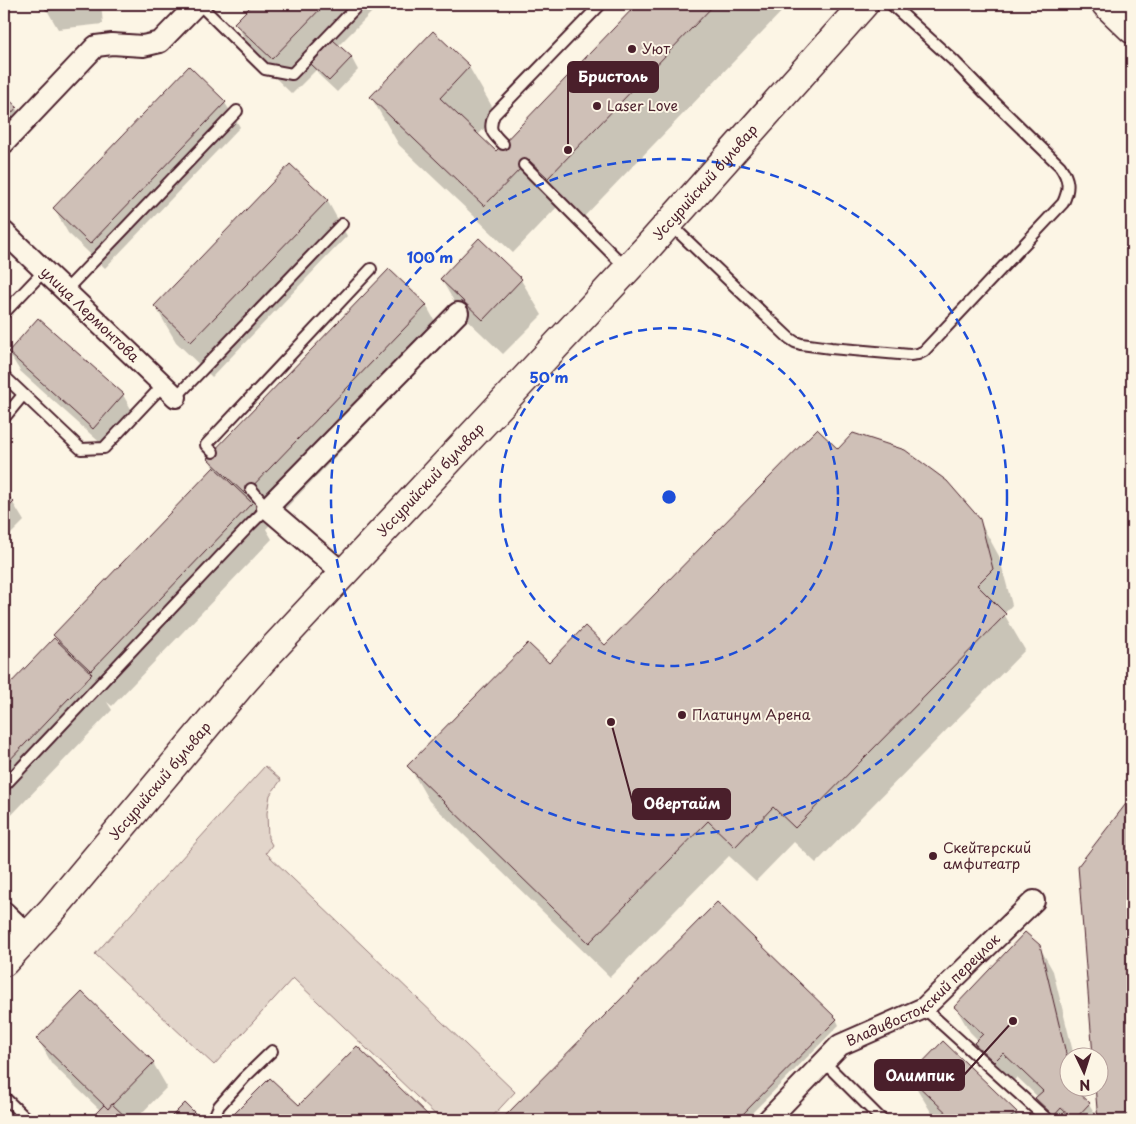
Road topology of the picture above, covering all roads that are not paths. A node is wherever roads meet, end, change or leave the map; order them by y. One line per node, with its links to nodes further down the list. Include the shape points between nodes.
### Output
1 (198, 4): 2 (lane, via 265,69 292,74); 7 (street, via 160,42 143,46 96,46)
2 (360, 4)
3 (601, 4): 8 (lane, via 494,115 491,128)
4 (864, 4): 11 (street, Уссурийский бульвар)
5 (891, 4): 11 (lane, via 953,60 1067,176 1067,195 1063,203 924,351 910,355 795,342)
6 (237, 111): 16 (lane)
7 (4, 143)
8 (503, 144)
9 (524, 165): 14 (lane)
10 (342, 224): 20 (lane)
11 (669, 224): 14 (street, Уссурийский бульвар)
12 (4, 232): 15 (street, улица Лермонтова)
13 (371, 269): 23 (lane, via 206,445)
14 (627, 269): 26 (street, Уссурийский бульвар)
15 (44, 271): 16 (street, улица Лермонтова); 17 (lane)
16 (65, 291): 20 (street, улица Лермонтова)
17 (4, 313)
18 (458, 314): 25 (street)
19 (4, 376): 21 (lane)
20 (169, 391): 21 (lane, via 104,448 81,449)
21 (24, 395): 22 (lane)
22 (4, 418)
23 (213, 452)
24 (251, 489): 25 (lane)
25 (267, 508): 26 (street); 27 (lane)
26 (343, 573): 30 (street, Уссурийский бульвар, via 238,688)
27 (4, 786)
28 (1034, 902): 32 (street, Владивостокский переулок)
29 (4, 912): 30 (street)
30 (29, 936): 31 (street, Уссурийский бульвар)
31 (4, 962)
32 (924, 1008): 34 (street, Владивостокский переулок, via 840,1045); 40 (lane)
33 (272, 1050): 37 (lane, via 219,1106)
34 (824, 1062): 38 (street, Владивостокский переулок); 39 (lane)
35 (4, 1097): 36 (lane)
36 (28, 1120)
37 (213, 1120)
38 (768, 1120)
39 (882, 1120)
40 (1048, 1120)

